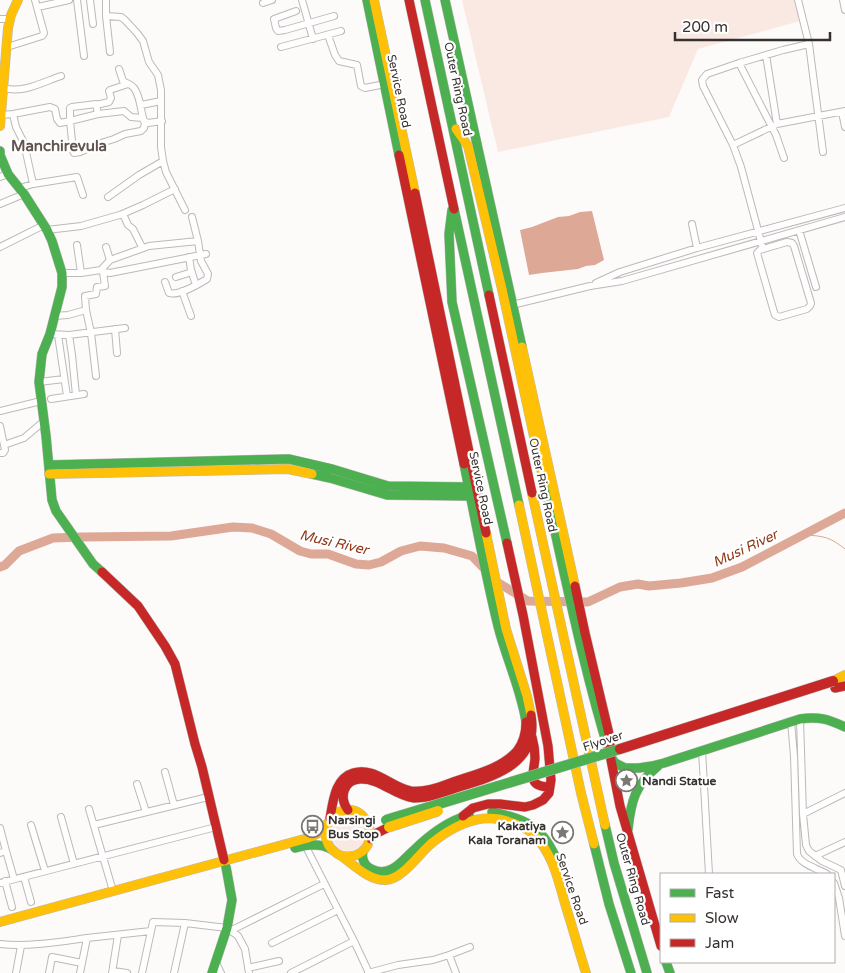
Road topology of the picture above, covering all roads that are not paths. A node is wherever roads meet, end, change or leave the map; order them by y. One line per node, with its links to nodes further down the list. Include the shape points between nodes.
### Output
1 (18, 0): 22 (main road)
2 (35, 0): 17 (street)
3 (69, 0): 17 (street)
4 (77, 0): 33 (street)
5 (90, 0): 23 (street)
6 (106, 0): 20 (street)
7 (272, 0): 16 (street)
8 (302, 0): 24 (street)
9 (367, 0): 38 (main road, Service Road)
10 (374, 0): 131 (main road, Service Road)
11 (409, 0): 67 (main road)
12 (425, 0): 53 (main road, Outer Ring Road)
13 (445, 0): 107 (main road)
14 (798, 0): 28 (street)
15 (843, 0): 18 (street)
16 (263, 3)
17 (38, 7): 29 (street, via 44,35)
18 (845, 10)
19 (296, 11): 24 (street, via 274,18 278,31)
20 (106, 16): 31 (street); 40 (street, via 121,17 140,38 148,62 158,75)
21 (334, 16): 24 (street)
22 (5, 19): 29 (main road)
23 (93, 24)
24 (309, 24): 27 (street)
25 (341, 31): 26 (street)
26 (328, 35): 27 (street); 38 (street, via 338,61 357,65 361,86)
27 (313, 38): 30 (street)
28 (808, 44): 32 (street); 47 (street)
29 (7, 46): 39 (main road)
30 (281, 47)
31 (110, 52)
32 (766, 55): 34 (street); 51 (street)
33 (84, 56)
34 (739, 63): 51 (street); 55 (street, via 707,74 702,80)
35 (118, 69): 37 (street, via 122,80)
36 (60, 76): 39 (street, via 23,89)
37 (128, 84): 41 (street, via 134,88); 42 (street, via 110,90 109,102)
38 (385, 84): 130 (main road, Service Road)
39 (2, 90): 44 (main road)
40 (161, 101): 41 (street); 49 (street)
41 (141, 105): 48 (street)
42 (96, 106): 46 (street); 50 (street, via 71,107)
43 (843, 112): 47 (street); 54 (street)
44 (1, 114): 45 (street); 52 (main road)
45 (13, 114): 50 (street, via 50,107 55,109 60,123); 61 (street, via 24,143)
46 (98, 114): 48 (street, via 124,111 131,117); 50 (street)
47 (818, 116): 51 (street); 56 (street)
48 (144, 120): 49 (street, via 148,123); 50 (street, via 144,128 140,131 76,153 73,151)
49 (162, 121): 59 (street)
50 (70, 122)
51 (774, 125): 55 (street); 58 (street)
52 (0, 126)
53 (453, 126): 133 (main road, via 468,146 562,562); 219 (main road, Outer Ring Road, via 596,789)
54 (845, 127)
55 (733, 145): 79 (street)
56 (823, 152)
57 (1, 156): 60 (main road)
58 (784, 158)
59 (163, 161): 62 (street); 65 (street)
60 (4, 175): 63 (main road)
61 (33, 184): 63 (street); 64 (street, via 76,177)
62 (175, 189): 69 (street); 70 (street)
63 (22, 191): 66 (street); 77 (main road)
64 (83, 195)
65 (108, 197)
66 (0, 204)
67 (453, 204): 144 (main road, via 449,234 452,302 523,615 548,746); 218 (main road, via 589,830)
68 (845, 208): 73 (street)
69 (185, 210)
70 (122, 214): 74 (street); 77 (street, via 81,226); 89 (street)
71 (845, 216): 76 (street)
72 (192, 217): 83 (street)
73 (810, 217): 76 (street); 79 (street)
74 (110, 220)
75 (692, 224): 90 (street)
76 (812, 226): 78 (street)
77 (46, 227): 87 (street); 100 (main road)
78 (799, 230): 81 (street); 105 (street)
79 (758, 232): 80 (street); 82 (street)
80 (738, 237): 85 (street); 90 (street)
81 (770, 238): 82 (street); 86 (street)
82 (761, 240): 85 (street); 91 (street)
83 (198, 241): 89 (street); 92 (street)
84 (77, 245): 98 (street)
85 (741, 246): 96 (street)
86 (772, 246): 91 (street); 91 (street, via 787,242 793,244 811,300 808,308 781,317 775,315 757,254)
87 (0, 247)
88 (106, 247): 95 (street)
89 (142, 247): 95 (street)
90 (697, 248): 93 (street)
91 (763, 249)
92 (203, 255): 94 (street); 103 (street, via 200,262 208,277)
93 (670, 256): 96 (street); 104 (street, via 620,272)
94 (189, 257): 97 (street, via 110,273); 99 (street)
95 (110, 260): 97 (street)
96 (673, 266): 104 (street, via 622,281)
97 (102, 271): 98 (street); 108 (street, via 105,286 97,287 96,294 85,296)
98 (81, 272): 100 (street)
99 (192, 272): 101 (street); 103 (street)
100 (62, 273): 109 (main road, via 62,287)
101 (176, 277)
102 (164, 282): 106 (street, via 171,294)
103 (196, 285): 106 (street)
104 (590, 286): 107 (street)
105 (816, 287)
106 (182, 291): 110 (street)
107 (512, 305): 133 (main road, via 563,528)
108 (86, 310): 109 (street); 113 (street)
109 (54, 316): 114 (main road)
110 (191, 316)
111 (124, 328): 112 (street)
112 (115, 329): 113 (street); 116 (street)
113 (91, 333): 115 (street); 117 (street)
114 (54, 335): 115 (street); 118 (street); 119 (main road, via 42,354)
115 (69, 335): 121 (street)
116 (118, 353)
117 (96, 376)
118 (64, 379): 119 (street); 122 (street)
119 (39, 382): 123 (main road)
120 (84, 394): 121 (street)
121 (76, 395): 122 (street)
122 (67, 396): 123 (street)
123 (46, 400): 124 (street); 125 (main road)
124 (0, 411)
125 (44, 421): 127 (street, via 24,438); 129 (main road)
126 (0, 426): 127 (street)
127 (4, 445): 128 (street, via 6,450)
128 (0, 454)
129 (49, 469): 130 (main road, via 289,459 388,486); 146 (main road, via 56,511 93,564 138,606 175,664)
130 (469, 491): 131 (main road, Service Road)
131 (479, 519): 132 (main road, Service Road)
132 (500, 616): 138 (main road, Service Road, via 528,702); 155 (main road, Service Road, via 506,654 525,722 526,734 517,750 487,771 422,791 401,788 368,772 350,774 339,785)
133 (582, 634): 140 (main road, via 600,723)
134 (845, 675): 135 (main road, Flyover)
135 (838, 685): 156 (main road, Flyover, bridge)
136 (796, 720): 137 (main road, via 821,717); 139 (main road); 151 (street); 174 (street, via 797,854 802,862)
137 (845, 727)
138 (532, 736): 144 (main road, Service Road, via 535,749 532,777 537,785); 149 (main road, via 521,757 507,768 432,796 409,797 366,779 354,780 342,794)
139 (702, 750): 141 (main road); 173 (street)
140 (610, 755): 141 (main road, via 615,763 632,768); 161 (main road)
141 (664, 763): 161 (main road, via 656,767 634,795)
142 (166, 772): 147 (street)
143 (137, 784): 150 (street)
144 (550, 787): 152 (main road, via 549,794 533,805 488,804 473,808)
145 (845, 793): 151 (street)
146 (208, 796): 147 (street); 159 (main road)
147 (174, 805): 150 (street)
148 (89, 809): 158 (street)
149 (348, 810): 154 (main road); 155 (main road, via 335,814)
150 (146, 812): 158 (street)
151 (802, 814): 169 (street, via 806,845)
152 (463, 816): 165 (main road, Service Road, via 442,826 390,871 383,872 364,863); 207 (main road, Service Road, via 492,812 505,814 526,821 544,836 556,857)
153 (61, 817): 171 (street)
154 (367, 819): 156 (main road, Flyover); 162 (main road)
155 (328, 821): 167 (main road, via 325,838); 170 (main road, via 322,831 313,835)
156 (387, 823): 162 (main road, Flyover)
157 (31, 825): 172 (street)
158 (94, 825): 168 (street)
159 (216, 826): 168 (street); 170 (main road)
160 (0, 828): 166 (street)
161 (628, 832): 196 (main road)
162 (371, 839): 165 (main road)
163 (845, 842): 169 (street)
164 (305, 846): 167 (main road, via 325,845); 170 (main road); 178 (street)
165 (363, 851): 167 (main road, via 346,856)
166 (3, 852): 176 (street)
167 (334, 852): 207 (main road, Service Road, via 385,881 400,875 432,843 456,826 488,818 514,823 536,837 550,858)
168 (103, 856): 171 (street); 181 (street)
169 (815, 856): 180 (street, via 841,870)
170 (225, 863): 181 (main road); 187 (main road); 188 (main road, via 232,900)
171 (74, 864): 172 (street)
172 (45, 871): 175 (street)
173 (709, 873)
174 (824, 873)
175 (24, 877): 176 (street); 182 (street)
176 (14, 879): 177 (street)
177 (3, 882): 183 (street)
178 (324, 884): 184 (street); 188 (street)
179 (835, 886): 191 (street)
180 (845, 886)
181 (113, 891): 185 (main road)
182 (31, 902)
183 (12, 907)
184 (338, 910): 193 (street); 195 (street)
185 (0, 922)
186 (185, 923): 188 (street); 189 (street, via 152,922); 213 (street)
187 (0, 928)
188 (229, 929): 204 (main road); 205 (street, via 238,936 245,949)
189 (151, 931): 190 (street); 212 (street)
190 (118, 935): 192 (street); 206 (street)
191 (845, 936)
192 (87, 938): 194 (street); 203 (street)
193 (354, 942): 215 (street); 216 (street)
194 (55, 943): 198 (street); 201 (street)
195 (272, 943)
196 (660, 943)
197 (0, 944): 198 (street)
198 (21, 946): 208 (street)
199 (470, 947): 200 (street)
200 (449, 955): 216 (street); 217 (street)
201 (52, 957): 203 (street); 209 (street)
202 (279, 961): 205 (street)
203 (82, 963): 210 (street)
204 (214, 968): 214 (street)
205 (249, 970)
206 (113, 972): 211 (street)
207 (586, 972)
208 (16, 973)
209 (49, 973)
210 (80, 973)
211 (127, 973)
212 (142, 973)
213 (174, 973)
214 (221, 973)
215 (290, 973)
216 (368, 973)
217 (456, 973)
218 (631, 973)
219 (647, 973)

